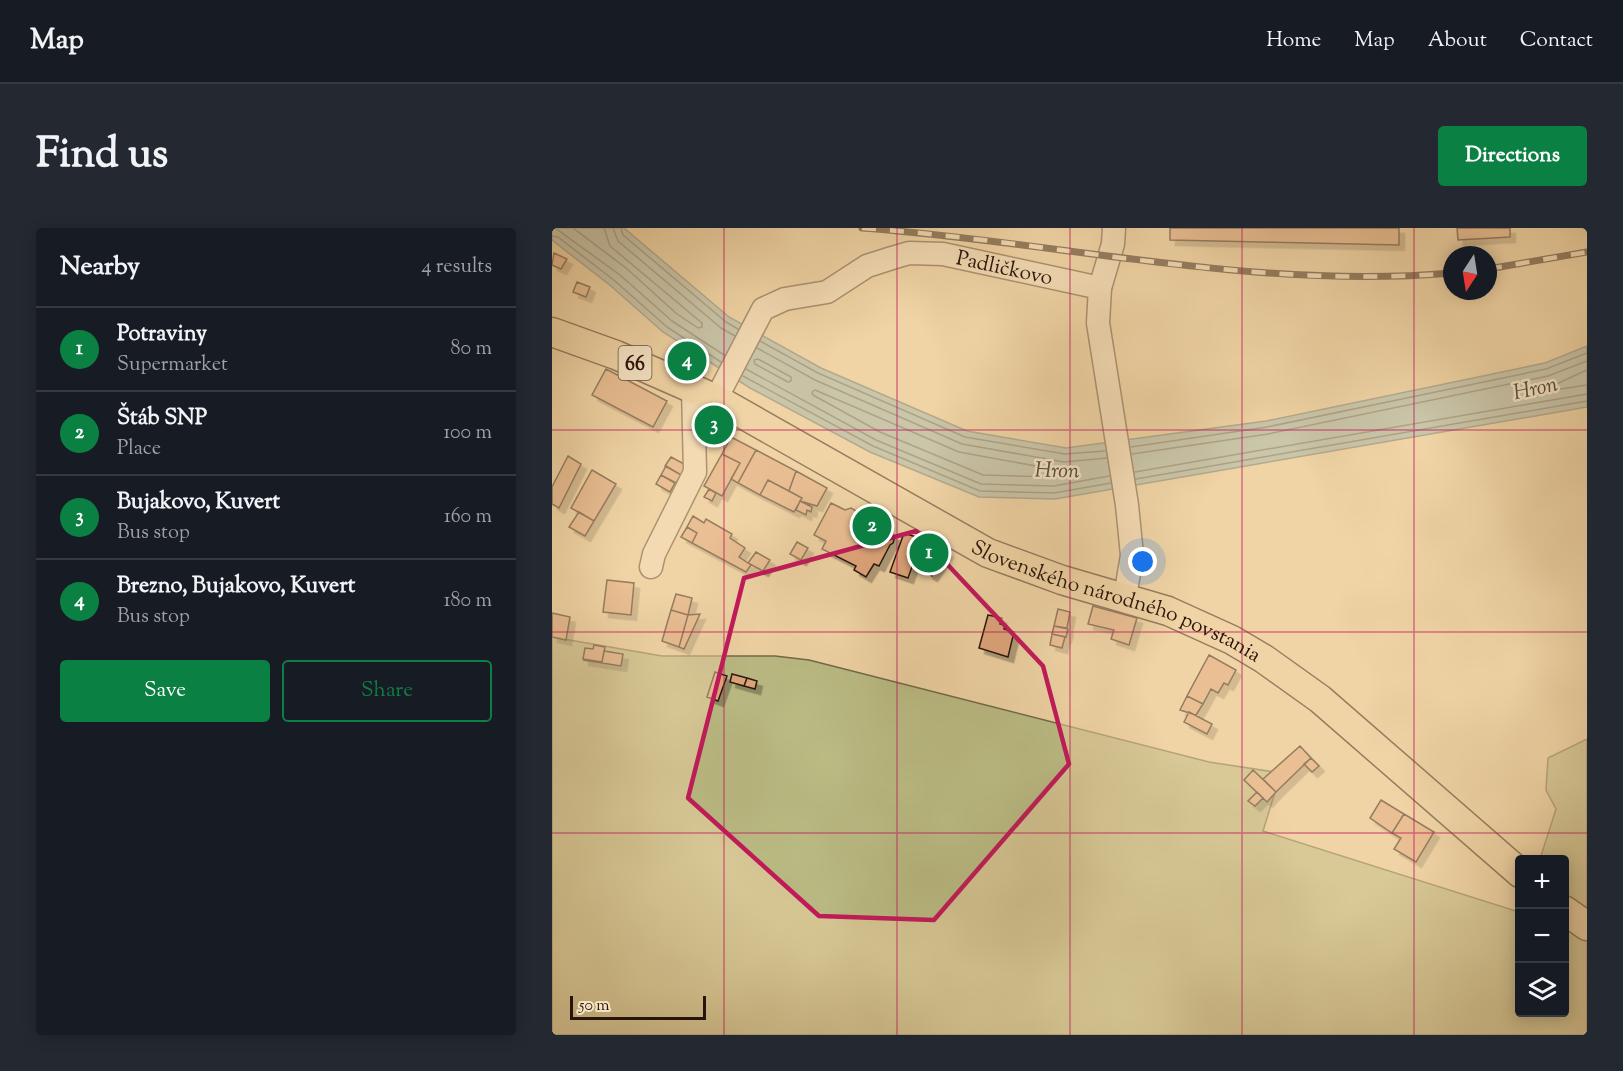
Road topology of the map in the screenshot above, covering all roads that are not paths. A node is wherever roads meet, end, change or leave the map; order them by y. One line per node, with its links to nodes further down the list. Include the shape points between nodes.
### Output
1 (1114, 228): 2 (street)
2 (1100, 288): 4 (street, Padličkovo, via 943,254 909,253 867,266 827,292 785,299 763,309); 6 (street, via 1098,323 1132,555)
3 (552, 332): 4 (main road, Slovenského národného povstania / 66)
4 (711, 389): 5 (street, via 695,472); 6 (main road, Slovenského národného povstania / 66, via 988,553)
5 (651, 567)
6 (1125, 597): 7 (main road, Slovenského národného povstania / 66, via 1194,621 1264,658 1371,741)
7 (1515, 870)
8 (1569, 913): 9 (main road)
9 (1587, 926)

